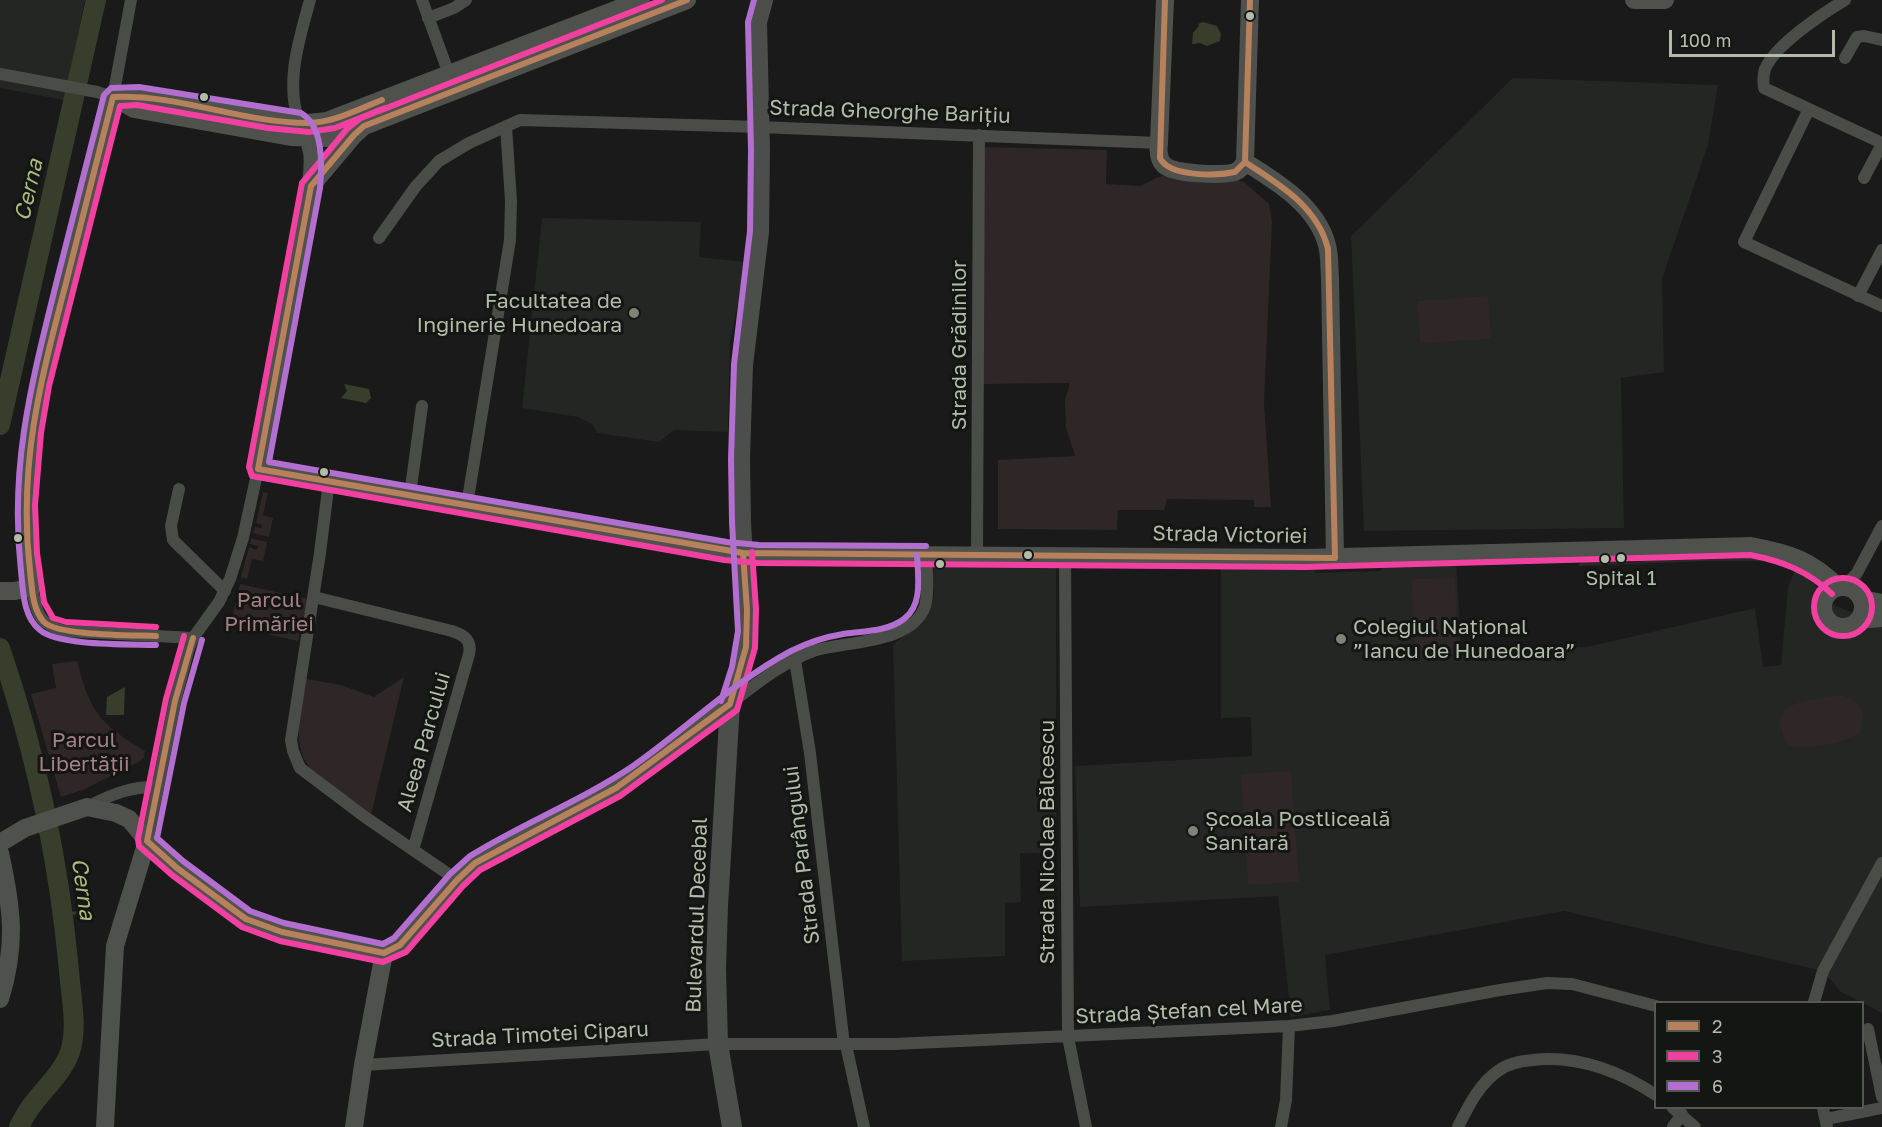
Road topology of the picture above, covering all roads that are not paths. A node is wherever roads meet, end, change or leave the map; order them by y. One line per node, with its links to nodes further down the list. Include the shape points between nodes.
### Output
1 (131, 0): 20 (street)
2 (310, 0): 22 (street, via 292,83)
3 (422, 0): 14 (street)
4 (466, 0): 14 (street)
5 (641, 0): 19 (street)
6 (687, 0): 23 (street)
7 (748, 0): 15 (main road)
8 (763, 0): 15 (main road)
9 (1165, 0): 28 (street)
10 (1634, 0): 11 (street)
11 (1665, 0)
12 (1845, 0): 21 (street, via 1802,29 1765,69 1764,88)
13 (1250, 2): 30 (street)
14 (428, 18): 19 (street)
15 (757, 22): 25 (main road, Bulevardul Decebal)
16 (1882, 40): 17 (street, via 1857,37)
17 (1845, 58)
18 (0, 74): 20 (street)
19 (450, 74): 22 (street, via 333,120)
20 (105, 94): 22 (street); 27 (street, via 134,109); 50 (street, via 33,420 27,488)
21 (1809, 109): 29 (street); 35 (street, via 1744,242)
22 (298, 122): 27 (street)
23 (364, 126): 27 (street, via 336,136); 32 (street)
24 (506, 126): 25 (street, Strada Gheorghe Barițiu, via 520,120); 33 (street, Strada Gheorghe Barițiu, via 439,161); 42 (street, via 512,201 510,240)
25 (759, 127): 26 (street, Strada Gheorghe Barițiu); 44 (main road, Bulevardul Decebal, via 759,232 743,378)
26 (979, 135): 28 (street, Strada Gheorghe Barițiu); 46 (street, Strada Grădinilor)
27 (309, 138): 32 (street, via 314,158)
28 (1159, 143): 30 (street, via 1163,164 1179,172 1232,173)
29 (1882, 143): 31 (street)
30 (1245, 162): 49 (street, via 1304,206 1327,245)
31 (1864, 178)
32 (311, 186): 38 (street)
33 (379, 238)
34 (1882, 250): 35 (street)
35 (1858, 296): 36 (street)
36 (1882, 306)
37 (422, 406): 41 (street)
38 (258, 469): 39 (street, Strada Victoriei); 52 (street, via 241,545)
39 (329, 481): 41 (street, Strada Victoriei); 54 (street)
40 (179, 489): 52 (street, via 171,526 173,540)
41 (410, 495): 42 (street, Strada Victoriei)
42 (467, 505): 44 (street, Strada Victoriei)
43 (1882, 526): 53 (street)
44 (743, 553): 45 (street, Strada Victoriei); 61 (main road, Bulevardul Decebal, via 746,647)
45 (926, 555): 46 (street, Strada Victoriei); 60 (street, via 924,608 909,627 879,639 828,647)
46 (978, 555): 48 (street, Strada Victoriei)
47 (1788, 555): 49 (street, Strada Victoriei, via 1751,546); 53 (street, Strada Victoriei, via 1805,560); 55 (street, Strada Victoriei, via 1806,569)
48 (1065, 556): 49 (street, Strada Victoriei); 76 (street, Strada Nicolae Bălcescu)
49 (1335, 558)
50 (32, 587): 51 (street); 59 (street, via 41,618 51,628)
51 (4, 591)
52 (225, 591): 59 (street)
53 (1850, 592): 55 (street, via 1829,592); 56 (street); 58 (street, via 1863,604)
54 (314, 597): 66 (street, via 291,740 296,759 300,768); 66 (street, Aleea Parcului, via 452,631 470,644)
55 (1823, 600): 58 (street, Strada Victoriei, via 1823,612 1835,626 1848,627)
56 (1882, 603)
57 (1882, 618): 58 (street, Strada Victoriei)
58 (1858, 620)
59 (194, 638): 62 (street, via 179,683)
60 (795, 660): 61 (street); 78 (street, Strada Parângului)
61 (730, 704): 69 (street, via 616,788 490,854); 77 (main road, Bulevardul Decebal, via 718,906)
62 (158, 787): 63 (street, via 106,796); 64 (street)
63 (83, 808): 64 (street, via 129,819); 65 (street, via 25,828)
64 (147, 841): 70 (street, via 246,919 282,932); 85 (street, via 118,934)
65 (0, 843)
66 (413, 850): 69 (street)
67 (0, 853): 71 (street, via 12,929 9,966)
68 (1882, 864): 72 (street, via 1823,971)
69 (457, 880): 70 (street, via 400,945)
70 (384, 953): 79 (street)
71 (0, 999)
72 (1814, 1001)
73 (1654, 1005): 74 (street, Strada Ștefan cel Mare, via 1572,984 1546,983)
74 (1289, 1026): 76 (street, Strada Ștefan cel Mare); 90 (street)
75 (1868, 1029): 81 (street)
76 (1068, 1037): 78 (street, Strada Ștefan cel Mare); 89 (street, Strada Nicolae Bălcescu)
77 (718, 1044): 78 (street, Strada Ștefan cel Mare); 79 (street, Strada Timotei Ciparu); 87 (main road, Bulevardul Decebal)
78 (845, 1045): 88 (street, Strada Parângului)
79 (363, 1065): 86 (street)
80 (1654, 1094): 91 (street, via 1577,1060 1519,1062 1491,1076)
81 (1882, 1097)
82 (1882, 1108): 84 (street)
83 (1678, 1111): 92 (street); 93 (street)
84 (1825, 1118)
85 (105, 1127)
86 (354, 1127)
87 (732, 1127)
88 (864, 1127)
89 (1086, 1127)
90 (1281, 1127)
91 (1458, 1127)
92 (1673, 1127)
93 (1695, 1127)

